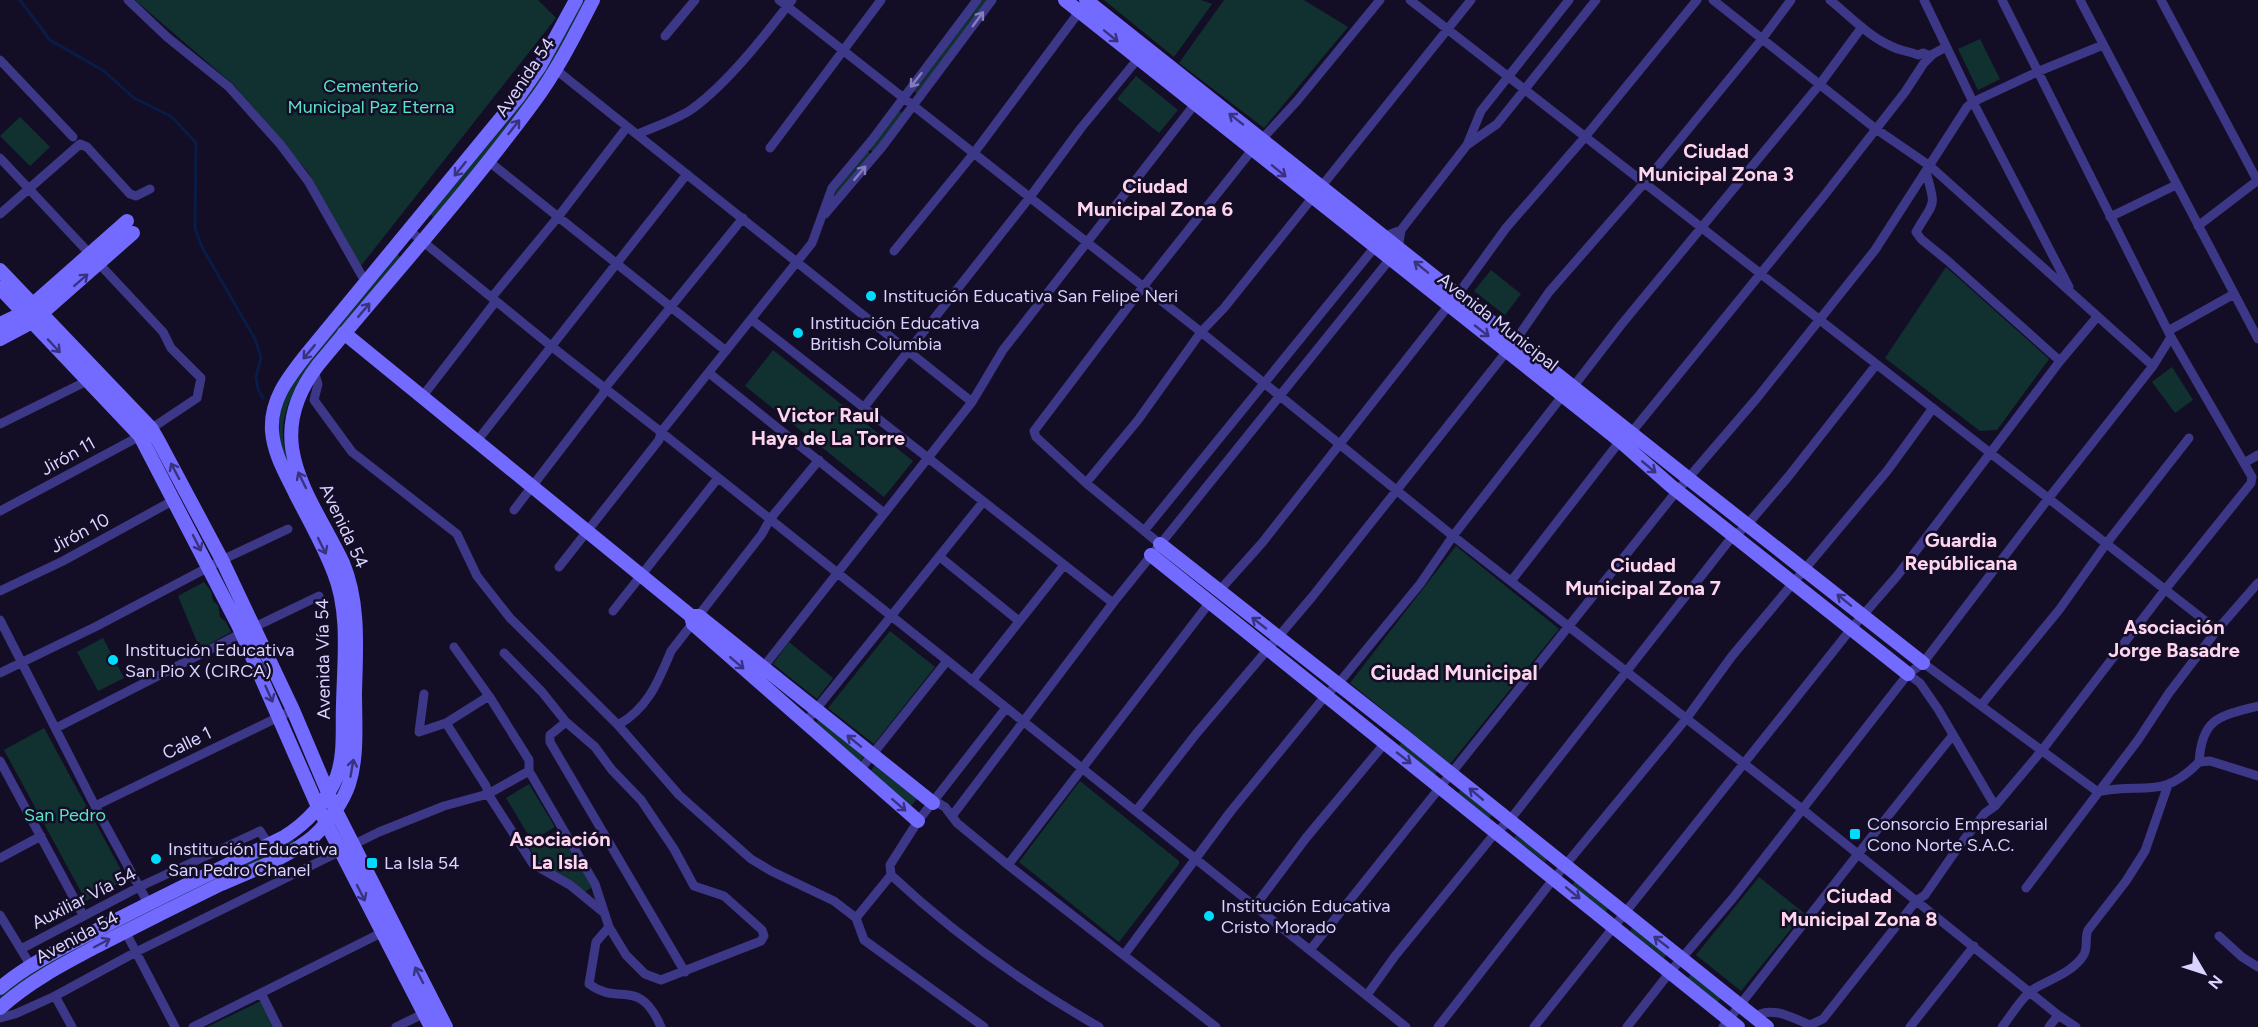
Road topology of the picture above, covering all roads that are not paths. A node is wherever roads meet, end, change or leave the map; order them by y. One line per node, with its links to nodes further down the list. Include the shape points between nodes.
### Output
1 (128, 0): 83 (street, via 229,87 280,144 308,181)
2 (576, 0): 72 (street, Avenida Vía 54, one-way to 72, via 519,96)
3 (593, 0): 34 (street, Avenida 54)
4 (695, 0): 26 (street)
5 (881, 0): 30 (street)
6 (977, 0): 39 (street, one-way to 39)
7 (992, 0): 42 (street, one-way to 7)
8 (1065, 0): 23 (street, Avenida Municipal)
9 (1380, 0): 48 (street, via 1298,101)
10 (1410, 0): 25 (street)
11 (1471, 0): 25 (street)
12 (1569, 0): 36 (street)
13 (1596, 0): 38 (street)
14 (1697, 0): 47 (street)
15 (1713, 0): 27 (street)
16 (1791, 0): 27 (street)
17 (1830, 0): 24 (street)
18 (1924, 0): 29 (street)
19 (2002, 0): 35 (street)
20 (2080, 0): 28 (street)
21 (2161, 0): 56 (street)
22 (786, 2): 30 (street); 45 (street, via 725,80 700,103)
23 (1084, 4): 31 (street, Avenida Municipal); 51 (street)
24 (1862, 27): 32 (street, via 1892,47); 37 (street)
25 (1448, 29): 36 (street); 61 (street)
26 (665, 36)
27 (1762, 39): 37 (street); 57 (street)
28 (2103, 45): 35 (street); 58 (street)
29 (1946, 47): 32 (street); 41 (street)
30 (843, 51): 39 (street); 50 (street)
31 (1142, 53): 40 (street, Avenida Municipal); 62 (street)
32 (1931, 56): 44 (street)
33 (0, 60): 46 (street)
34 (555, 69): 43 (street); 53 (street, Avenida 54, one-way to 34)
35 (2037, 72): 41 (street); 65 (street)
36 (1508, 77): 38 (street); 49 (street, via 1481,111)
37 (1820, 84): 44 (street); 70 (street)
38 (1525, 91): 47 (street); 49 (street, via 1497,124)
39 (902, 98): 42 (street); 67 (street, via 832,188)
40 (1199, 99): 48 (street, Avenida Municipal); 73 (street)
41 (1973, 102): 54 (street); 87 (street)
42 (912, 106): 51 (street); 67 (street, one-way to 42)
43 (627, 127): 45 (street); 64 (street)
44 (1876, 129): 54 (street); 82 (street)
45 (638, 134): 55 (street)
46 (73, 137)
47 (1585, 137): 57 (street); 89 (street, via 1506,228)
48 (1257, 144): 61 (street, Avenida Municipal); 84 (street)
49 (1467, 145): 71 (street)
50 (770, 148)
51 (974, 153): 62 (street); 76 (street)
52 (0, 158): 59 (street)
53 (487, 160): 64 (street); 74 (street, Avenida 54)
54 (1928, 169): 87 (street); 94 (street, via 1875,250); 105 (street, via 1934,201 1916,232)
55 (687, 174): 66 (street); 80 (street)
56 (2258, 181): 68 (street)
57 (1645, 182): 70 (street); 102 (street, via 1549,292)
58 (2176, 185): 65 (street); 68 (street)
59 (29, 189): 60 (street, via 80,144 130,194 136,196); 63 (street); 78 (street)
60 (150, 189)
61 (1316, 192): 75 (street, Avenida Municipal); 96 (street)
62 (1030, 197): 73 (street); 103 (street)
63 (0, 214)
64 (558, 217): 80 (street); 88 (street)
65 (2110, 217): 98 (street)
66 (743, 218): 79 (street); 90 (street)
67 (821, 218): 79 (street, via 812,243)
68 (2198, 226): 86 (street)
69 (130, 227): 78 (street)
70 (1701, 229): 82 (street); 113 (street)
71 (1401, 230): 75 (street); 77 (street)
72 (410, 231): 74 (street); 83 (street, Avenida Vía 54)
73 (1086, 241): 84 (street); 116 (street, via 1002,350)
74 (422, 242): 88 (street); 97 (street, Avenida 54, one-way to 74)
75 (1379, 242): 77 (street, Avenida Municipal); 111 (street)
76 (894, 252)
77 (1394, 254): 89 (street, Avenida Municipal); 114 (street)
78 (95, 259): 91 (street); 120 (street, Jirón 11, via 201,378 197,398)
79 (798, 261): 93 (street); 103 (street)
80 (617, 264): 90 (street); 101 (street)
81 (0, 270): 91 (street)
82 (1760, 275): 94 (street); 122 (street)
83 (368, 282): 221 (street, Avenida Vía 54, one-way to 221, via 284,384 272,421 277,455 340,591 344,623 342,745 339,768)
84 (1143, 287): 96 (street); 133 (street, via 1034,431)
85 (0, 288): 91 (street)
86 (2234, 294): 98 (street); 100 (street)
87 (2073, 295): 92 (street)
88 (494, 299): 101 (street); 115 (street)
89 (1452, 300): 102 (street, Avenida Municipal); 125 (street)
90 (671, 308): 104 (street); 112 (street)
91 (32, 313): 95 (street); 99 (street); 110 (street, one-way to 110); 120 (street)
92 (2097, 317): 105 (street); 107 (street)
93 (752, 320): 104 (street); 117 (street)
94 (1819, 320): 106 (street); 132 (street)
95 (0, 324)
96 (1201, 332): 111 (street); 133 (street, via 1138,420)
97 (344, 333): 108 (street, Avenida 54); 115 (street)
98 (2170, 334): 107 (street); 130 (street)
99 (0, 339)
100 (2258, 339)
101 (551, 346): 112 (street); 124 (street)
102 (1510, 346): 113 (street, Avenida Municipal); 135 (street)
103 (908, 350): 116 (street); 117 (street)
104 (726, 351): 109 (street)
105 (2060, 361): 126 (street)
106 (1876, 365): 118 (street); 144 (street)
107 (2153, 366): 138 (street)
108 (314, 371): 204 (street, via 318,384 314,400 352,452 457,534 477,576 510,618); 228 (street, Avenida 54, one-way to 108, via 353,766 356,620 348,576 297,469 290,444 294,410)
109 (709, 373): 121 (street); 129 (street)
110 (87, 381): 119 (street); 120 (street)
111 (1264, 383): 114 (street); 147 (street)
112 (605, 388): 121 (street); 134 (street)
113 (1568, 391): 122 (street, Avenida Municipal); 148 (street)
114 (1280, 395): 125 (street); 151 (street)
115 (422, 397): 124 (street)
116 (972, 402): 128 (street)
117 (865, 406): 128 (street)
118 (1932, 408): 126 (street); 156 (street, via 1887,471)
119 (0, 424)
120 (146, 432): 137 (street); 141 (street, Jirón 11)
121 (661, 432): 131 (street); 146 (street, via 659,440)
122 (1626, 437): 132 (street, Avenida Municipal); 136 (street, Avenida Municipal, one-way to 136); 159 (street)
123 (2189, 438): 150 (street)
124 (477, 441): 134 (street)
125 (1339, 443): 135 (street); 165 (street, via 1262,543)
126 (1989, 453): 138 (street); 168 (street)
127 (2258, 455): 130 (street)
128 (927, 457): 139 (street); 142 (street)
129 (819, 460): 142 (street); 143 (street)
130 (2244, 463): 163 (street, via 2252,477 2247,491)
131 (718, 478): 143 (street); 158 (street)
132 (1689, 479): 136 (street); 144 (street, Avenida Municipal)
133 (1086, 483): 147 (street)
134 (532, 485): 140 (street); 146 (street)
135 (1397, 489): 148 (street); 177 (street)
136 (1678, 491): 149 (street, Avenida Municipal); 173 (street)
137 (181, 497): 153 (street); 162 (street, Jirón 10)
138 (2048, 499): 150 (street); 183 (street)
139 (983, 502): 152 (street); 154 (street)
140 (514, 510)
141 (0, 511)
142 (884, 513): 157 (street)
143 (770, 519): 157 (street); 170 (street)
144 (1747, 525): 149 (street); 156 (street, Avenida Municipal)
145 (288, 529): 153 (street)
146 (588, 530): 155 (street); 158 (street)
147 (1144, 531): 151 (street)
148 (1453, 536): 159 (street); 189 (street, via 1420,584)
149 (1734, 536): 160 (street, Avenida Municipal); 184 (street)
150 (2106, 544): 163 (street); 193 (street, via 2059,610)
151 (1155, 550): 165 (street); 166 (street)
152 (939, 557): 169 (street); 172 (street)
153 (215, 564): 175 (street); 182 (street)
154 (1064, 566): 166 (street); 172 (street)
155 (559, 567)
156 (1805, 569): 160 (street); 168 (street, Avenida Municipal, one-way to 156)
157 (837, 572): 169 (street); 186 (street)
158 (642, 576): 167 (street); 170 (street)
159 (1512, 580): 173 (street)
160 (1794, 582): 174 (street, Avenida Municipal); 199 (street)
161 (2258, 583): 176 (street)
162 (0, 591)
163 (2164, 591): 176 (street); 208 (street)
164 (319, 596): 175 (street)
165 (1215, 596): 177 (street, one-way to 165); 179 (street); 213 (street)
166 (1113, 603): 200 (street)
167 (613, 611)
168 (1863, 615): 174 (street); 183 (street, Avenida Municipal)
169 (892, 616): 181 (street); 197 (street)
170 (694, 619): 186 (street); 204 (street, via 670,651 648,699 639,711)
171 (0, 620): 182 (street)
172 (1019, 621): 188 (street)
173 (1570, 625): 184 (street); 216 (street)
174 (1851, 629): 187 (street, Avenida Municipal); 212 (street)
175 (248, 630): 196 (street); 198 (street, one-way to 198); 205 (street)
176 (2217, 630): 220 (street)
177 (1278, 638): 179 (street); 189 (street)
178 (454, 647): 192 (street)
179 (1267, 648): 191 (street); 229 (street)
180 (504, 653): 201 (street)
181 (947, 661): 188 (street); 209 (street)
182 (23, 662): 185 (street); 205 (street)
183 (1923, 663): 187 (street); 193 (street)
184 (1627, 672): 199 (street); 232 (street)
185 (0, 673)
186 (759, 673): 197 (street); 203 (street)
187 (1908, 674): 206 (street, via 1920,683); 227 (street)
188 (972, 681): 195 (street)
189 (1338, 684): 191 (street); 216 (street)
190 (424, 694): 202 (street, via 419,732)
191 (1326, 695): 207 (street); 241 (street)
192 (489, 696): 202 (street); 215 (street, via 529,759)
193 (1982, 705): 208 (street)
194 (2258, 706): 211 (street, via 2216,719 2202,737)
195 (1006, 708): 200 (street); 223 (street)
196 (293, 710): 198 (street, Calle 1); 221 (street)
197 (816, 710): 203 (street); 209 (street, one-way to 197)
198 (279, 717): 224 (street, Calle 1); 226 (street)
199 (1686, 719): 212 (street); 243 (street)
200 (1023, 721): 213 (street); 230 (street)
201 (566, 722): 269 (street, via 550,735 550,742); 269 (street, via 595,747 640,800 694,886 724,896 762,930 761,941)
202 (446, 723): 222 (street)
203 (805, 723): 214 (street)
204 (618, 724): 255 (street, via 679,795 751,859 834,901)
205 (56, 728): 224 (street)
206 (1953, 735): 225 (street); 239 (street)
207 (1385, 743): 219 (street, one-way to 219); 250 (street)
208 (2043, 749): 220 (street); 225 (street)
209 (872, 755): 214 (street); 223 (street)
210 (0, 761): 235 (street)
211 (2199, 762): 217 (street, via 2210,761); 218 (street)
212 (1744, 765): 227 (street); 252 (street)
213 (1082, 768): 229 (street); 242 (street)
214 (860, 770): 231 (street, one-way to 231)
215 (529, 771): 222 (street); 251 (street, via 595,884)
216 (1450, 773): 219 (street); 232 (street, one-way to 216)
217 (2258, 776)
218 (2168, 785): 220 (street); 272 (street, via 2145,851 2088,930 2082,958)
219 (1441, 787): 234 (street); 263 (street)
220 (2098, 792): 247 (street)
221 (328, 793): 226 (street, Avenida Vía 54); 228 (street)
222 (488, 794): 238 (street, via 407,820); 251 (street, via 533,864 570,885)
223 (933, 803): 230 (street, via 945,807); 231 (street)
224 (95, 806): 246 (street)
225 (1995, 806): 248 (street, via 1959,846 1925,896)
226 (318, 807): 233 (street); 237 (street, Avenida Vía 54, via 297,829)
227 (1802, 808): 239 (street); 266 (street)
228 (336, 809): 233 (street, Avenida 54); 238 (street)
229 (1136, 811): 241 (street)
230 (952, 816): 242 (street)
231 (918, 821): 244 (street, via 890,865)
232 (1509, 821): 234 (street); 243 (street)
233 (326, 822): 236 (street, Avenida 54); 238 (street)
234 (1496, 832): 245 (street); 274 (street)
235 (41, 836): 240 (street); 254 (street)
236 (314, 836): 238 (street); 259 (street, Avenida 54, via 264,865)
237 (269, 845): 246 (street, Auxiliar Vía 54, via 260,831); 249 (street, Avenida Vía 54)
238 (347, 849): 258 (street); 264 (street)
239 (1857, 855): 248 (street); 276 (street)
240 (0, 858)
241 (1195, 859): 250 (street); 265 (street)
242 (1008, 865): 265 (street)
243 (1566, 867): 245 (street); 252 (street)
244 (891, 875): 255 (street); 292 (street, via 931,912 1014,975)
245 (1555, 879): 256 (street, one-way to 256); 295 (street)
246 (139, 887): 249 (street); 254 (street, Auxiliar Vía 54)
247 (2026, 888)
248 (1916, 901): 261 (street); 280 (street, via 1822,1019 1810,1024 1775,1011)
249 (148, 903): 267 (street, Avenida Vía 54)
250 (1255, 906): 263 (street)
251 (605, 913): 257 (street)
252 (1624, 913): 256 (street); 266 (street, one-way to 252)
253 (0, 915): 262 (street)
254 (83, 915): 262 (street, Auxiliar Vía 54)
255 (856, 918): 291 (street, via 864,940)
256 (1613, 926): 270 (street); 296 (street)
257 (609, 927): 269 (street, via 626,955 645,974 662,980); 290 (street, via 596,942 589,984 597,990 634,995 654,1012)
258 (387, 929): 273 (street); 278 (street)
259 (125, 932): 264 (street); 277 (street, Avenida 54, one-way to 259, via 41,977)
260 (2219, 936): 268 (street)
261 (1974, 946): 272 (street); 299 (street)
262 (21, 949): 267 (street)
263 (1310, 950): 274 (street)
264 (136, 952): 275 (street); 284 (street)
265 (1124, 955): 293 (street)
266 (1682, 959): 270 (street); 276 (street)
267 (31, 966): 271 (street, Avenida Vía 54)
268 (2258, 967)
269 (685, 972)
270 (1670, 972): 282 (street); 297 (street)
271 (0, 988)
272 (2029, 992): 279 (street); 300 (street)
273 (261, 993): 285 (street); 286 (street)
274 (1367, 995): 294 (street)
275 (56, 996): 281 (street); 283 (street)
276 (1739, 1005): 280 (street); 282 (street)
277 (0, 1008)
278 (430, 1010): 287 (street); 288 (street); 289 (street)
279 (2058, 1015): 301 (street); 302 (street)
280 (1754, 1017): 298 (street)
281 (0, 1018)
282 (1730, 1025)
283 (72, 1027)
284 (175, 1027)
285 (193, 1027)
286 (279, 1027)
287 (396, 1027)
288 (431, 1027)
289 (446, 1027)
290 (661, 1027)
291 (984, 1027)
292 (1100, 1027)
293 (1216, 1027)
294 (1406, 1027)
295 (1438, 1027)
296 (1534, 1027)
297 (1627, 1027)
298 (1767, 1027)
299 (1910, 1027)
300 (2002, 1027)
301 (2049, 1027)
302 (2076, 1027)

